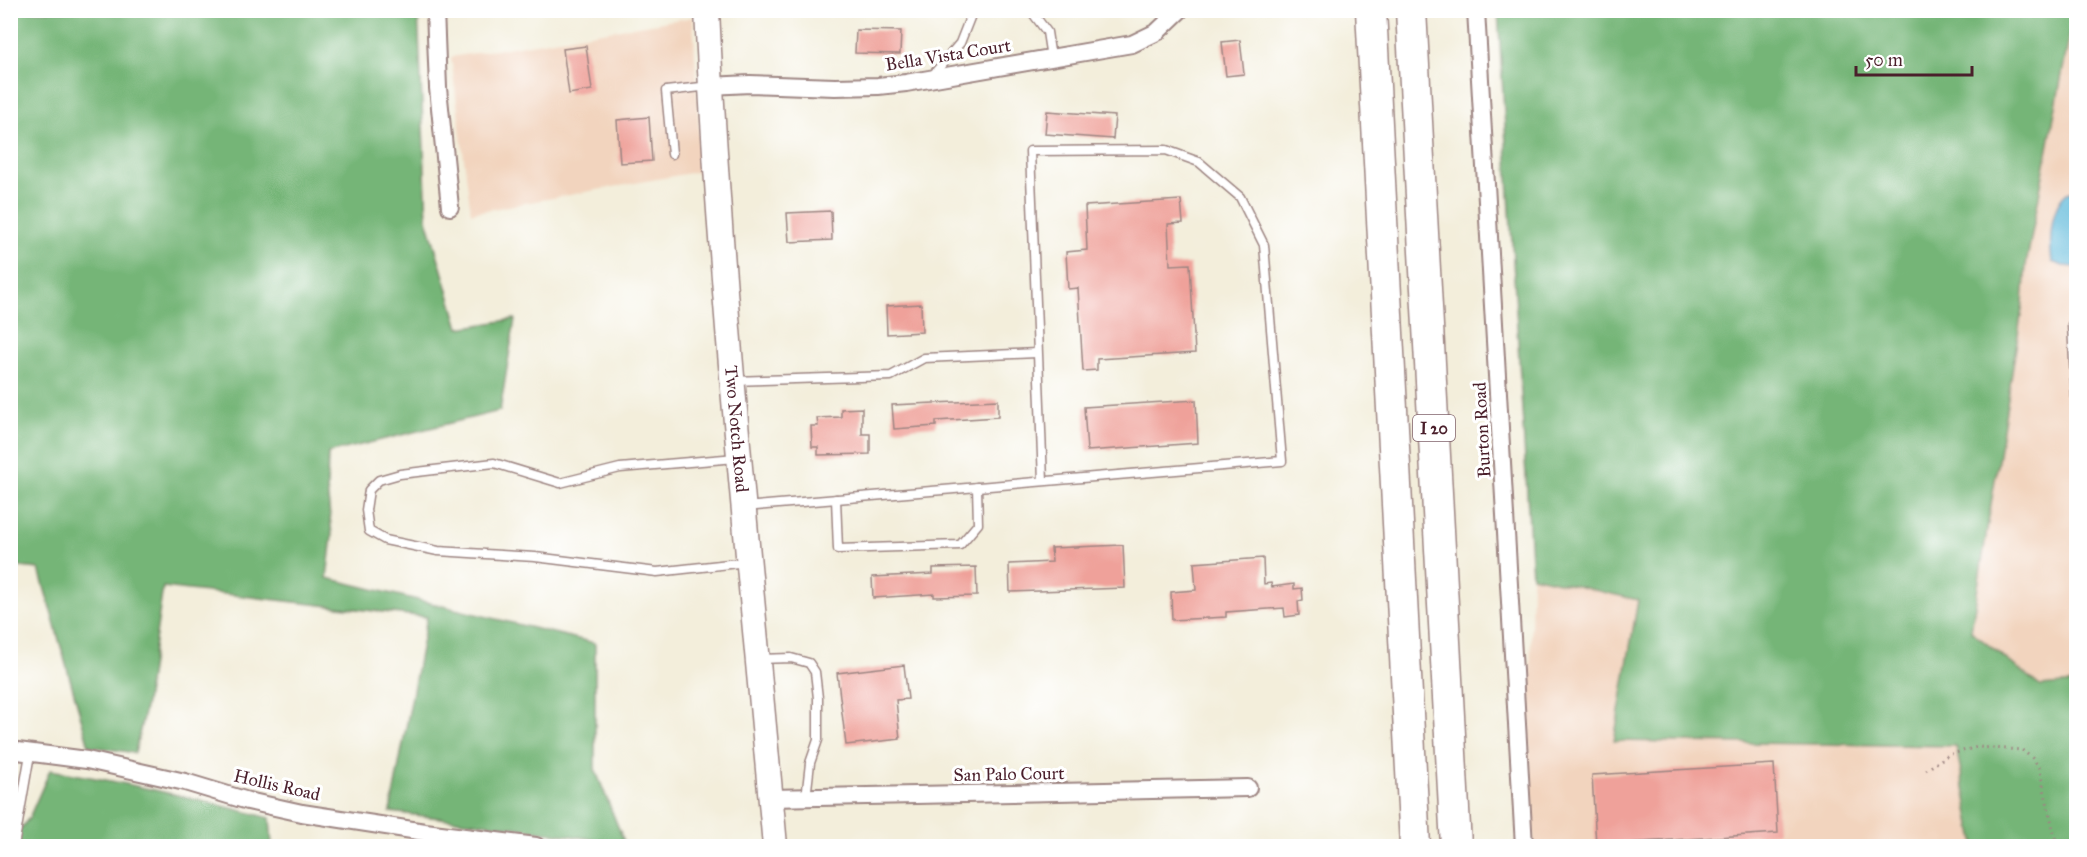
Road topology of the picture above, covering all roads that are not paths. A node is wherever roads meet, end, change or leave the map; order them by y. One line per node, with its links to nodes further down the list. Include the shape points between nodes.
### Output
1 (435, 10): 13 (street)
2 (707, 10): 11 (street, Two Notch Road)
3 (973, 10): 10 (lane, via 960,42)
4 (1028, 10): 9 (lane, via 1047,32)
5 (1180, 10): 9 (street, Bella Vista Court, via 1157,32 1132,44)
6 (1371, 10): 33 (highway, I 20)
7 (1411, 10): 34 (highway, I 20)
8 (1476, 10): 35 (street, Burton Road)
9 (1051, 58): 10 (street, Bella Vista Court)
10 (930, 79): 11 (street, Bella Vista Court, via 878,86)
11 (710, 86): 12 (lane, via 666,91); 16 (street, Two Notch Road)
12 (672, 154)
13 (450, 207)
14 (2076, 324): 17 (lane, via 2072,325)
15 (1037, 353): 16 (lane, via 924,358 891,376); 19 (lane); 19 (lane, via 1030,151 1166,150 1199,162 1240,198 1264,245 1282,461)
16 (732, 381): 18 (street, Two Notch Road)
17 (2076, 398)
18 (739, 458): 22 (street, Two Notch Road); 23 (lane, via 620,468 560,483 494,463 400,474 379,480 369,490 366,510 369,531 385,540 438,551 535,557 657,572)
19 (1043, 481): 20 (lane)
20 (977, 487): 21 (lane); 21 (lane, via 978,524 960,545 838,549)
21 (836, 499): 22 (lane)
22 (744, 507): 23 (street, Two Notch Road)
23 (749, 562): 24 (street, Two Notch Road)
24 (758, 659): 28 (street, Two Notch Road); 29 (lane, via 790,658 809,663 814,672 819,698 818,740)
25 (10, 750): 26 (street, Hollis Road)
26 (30, 754): 30 (lane); 31 (street, Hollis Road, via 87,760 302,813)
27 (1248, 788): 29 (street, San Palo Court)
28 (770, 798): 29 (street, San Palo Court); 32 (street, Two Notch Road)
29 (806, 798)
30 (14, 846)
31 (537, 846)
32 (774, 846)
33 (1415, 846)
34 (1456, 846)
35 (1524, 846)

